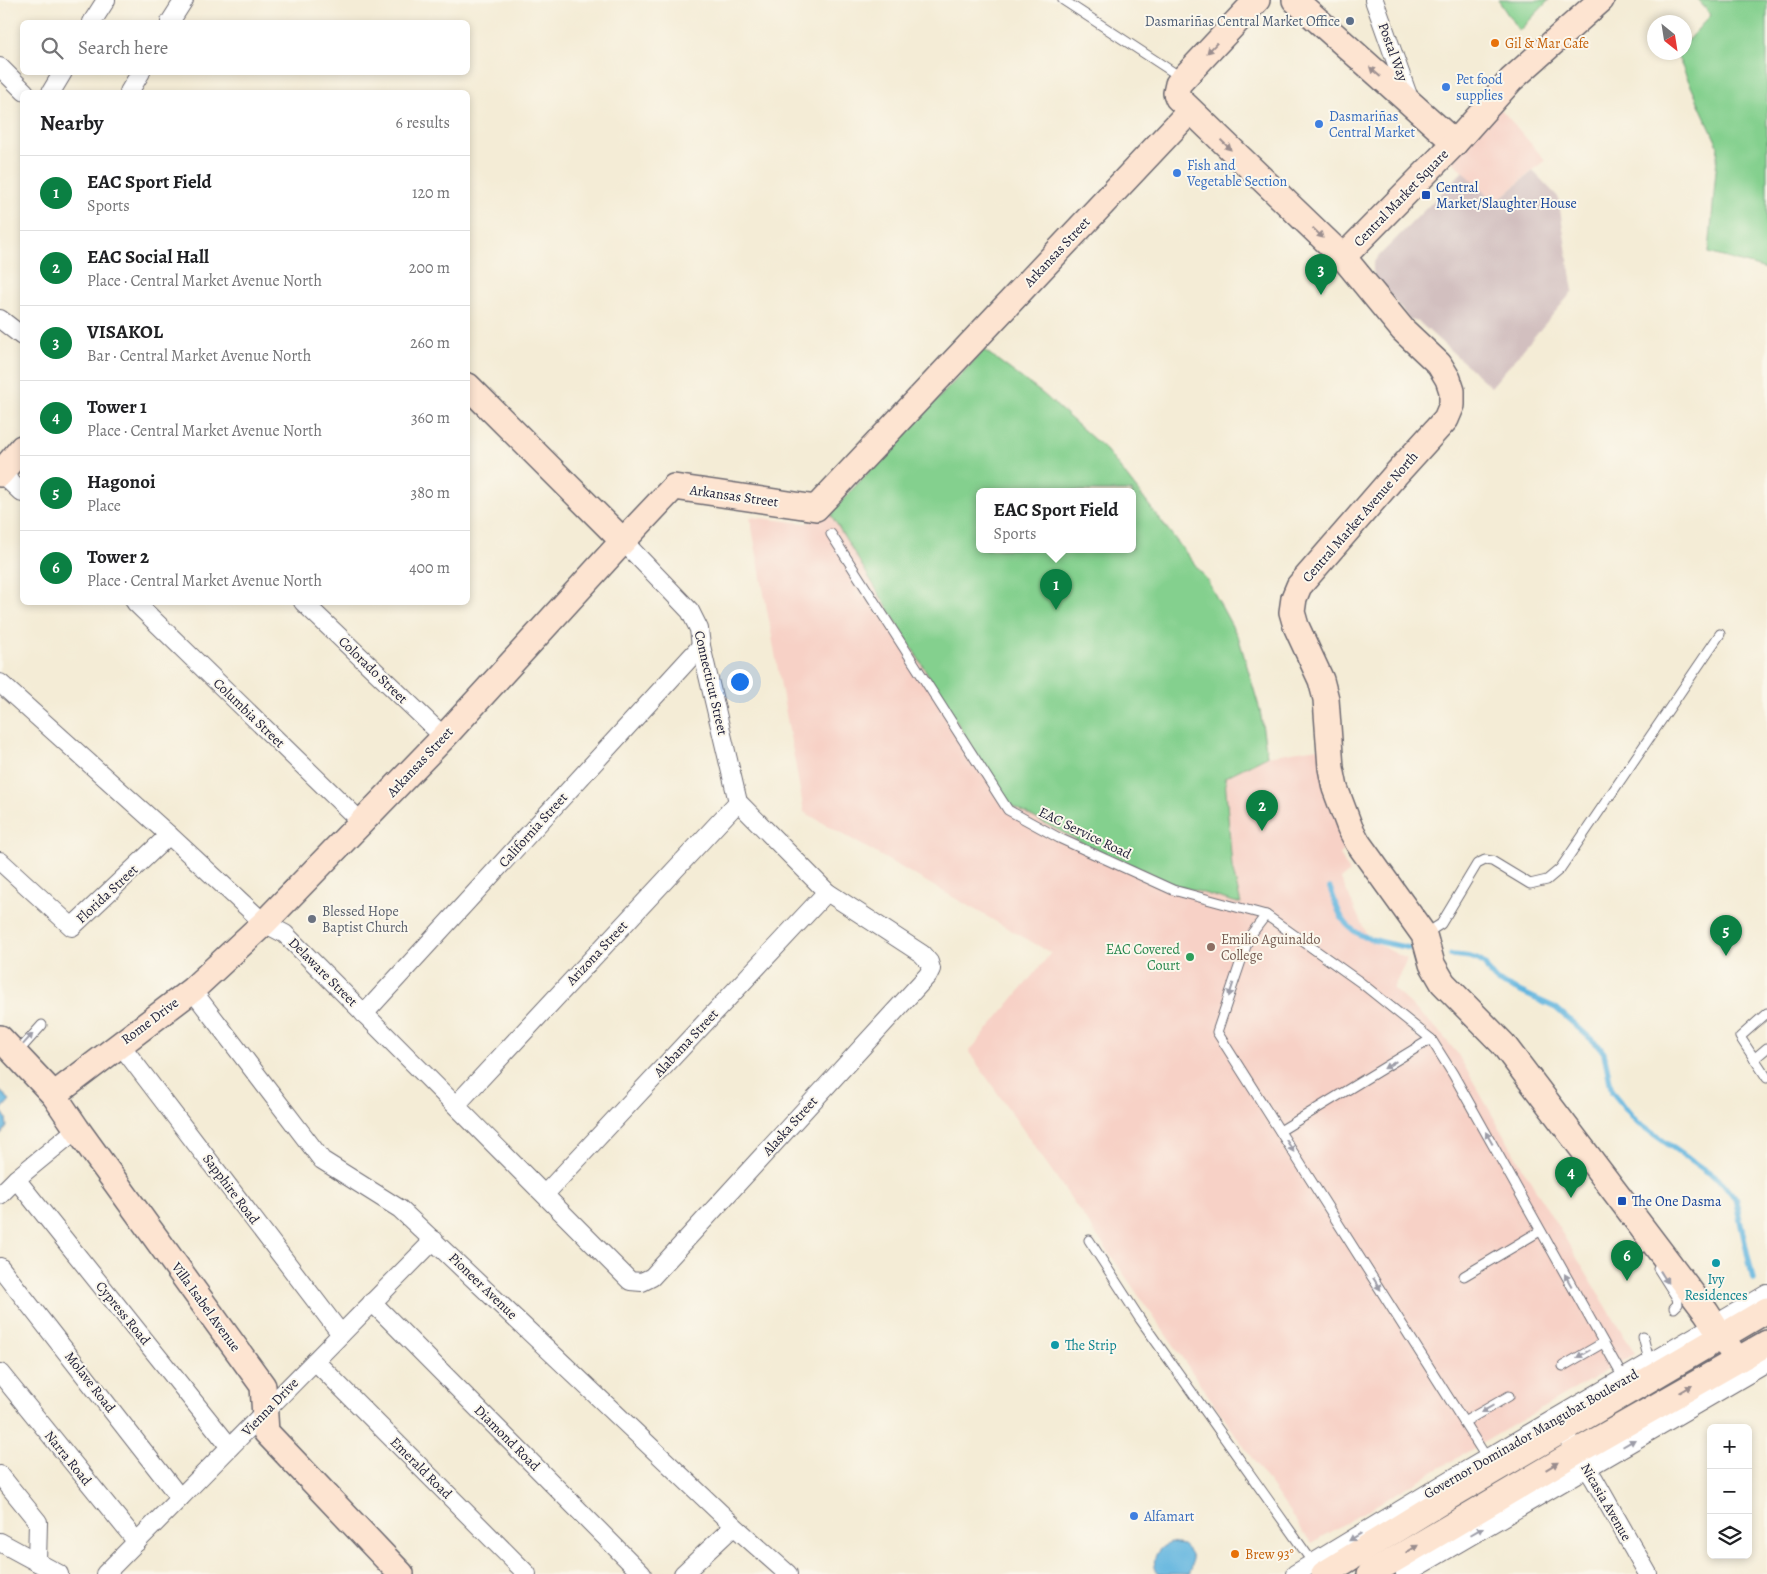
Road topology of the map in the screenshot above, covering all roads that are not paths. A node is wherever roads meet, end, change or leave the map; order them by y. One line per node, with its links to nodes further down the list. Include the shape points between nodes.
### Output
1 (106, 0): 9 (street)
2 (184, 0): 10 (street)
3 (1063, 0): 14 (lane)
4 (1257, 0): 14 (street, one-way to 14)
5 (1295, 0): 18 (street, Central Market Square, one-way to 5)
6 (1374, 0): 18 (street, Postal Way)
7 (1578, 0): 20 (street, via 1508,62)
8 (1600, 0): 20 (street)
9 (93, 20)
10 (171, 20)
11 (0, 67): 15 (street)
12 (61, 75): 16 (street)
13 (139, 75): 17 (street)
14 (1182, 79): 19 (street, Central Market Square, via 1176,93)
15 (23, 90)
16 (52, 90)
17 (130, 90)
18 (1412, 104): 20 (street, Central Market Square)
19 (1190, 111): 21 (street, Central Market Square, one-way to 21); 29 (street, Arkansas Street, via 816,508 674,487)
20 (1449, 137): 21 (street, Central Market Square)
21 (1343, 257): 44 (street, Central Market Avenue North, via 1403,330 1439,364 1452,391 1452,405 1446,420 1299,586 1292,612 1321,680 1326,699 1331,768 1350,828)
22 (0, 319): 23 (street)
23 (20, 334)
24 (470, 388): 29 (street, Connecticut Street)
25 (20, 450): 26 (street)
26 (1, 473): 27 (street)
27 (20, 491)
28 (831, 534): 41 (lane, EAC Service Road, via 1008,810 1059,838 1173,890)
29 (623, 541): 33 (street, Connecticut Street, via 690,611 699,629); 35 (street, Arkansas Street)
30 (138, 605): 37 (street, Columbia Street)
31 (306, 605): 35 (street, Colorado Street)
32 (1720, 634): 44 (lane, via 1560,869 1547,880 1530,884 1492,861 1484,860 1478,864)
33 (701, 646): 36 (street, Connecticut Street); 46 (street, California Street)
34 (0, 683): 38 (street, Delaware Street)
35 (444, 737): 37 (street, Arkansas Street)
36 (738, 802): 40 (street); 56 (street, Arizona Street)
37 (362, 823): 42 (street, Arkansas Street)
38 (169, 835): 39 (street, Florida Street, via 72,927); 42 (street, Delaware Street)
39 (0, 861)
40 (827, 892): 60 (street, Alabama Street); 68 (street, Alaska Street, via 922,954 929,962 931,969 928,975 652,1277 642,1282)
41 (1266, 915): 49 (lane, EAC Service Road, via 1360,982); 58 (lane, one-way to 58, via 1249,937 1217,1032)
42 (264, 923): 43 (street, Arkansas Street); 46 (street, Delaware Street, via 285,934)
43 (242, 943): 45 (street, Rome Drive)
44 (1427, 947): 65 (street, Central Market Avenue North, via 1443,983 1504,1044)
45 (192, 990): 50 (street, Rome Drive); 63 (street, Pioneer Avenue, via 322,1160 400,1209)
46 (364, 1014): 56 (street, Delaware Street)
47 (1767, 1014): 53 (lane, via 1740,1037)
48 (42, 1025): 51 (lane, one-way to 48)
49 (1432, 1039): 58 (lane, one-way to 58); 62 (lane, one-way to 49)
50 (120, 1044): 55 (street, Rome Drive); 74 (street, Sapphire Road)
51 (8, 1046): 55 (street, Villa Isabel Avenue)
52 (1767, 1048): 53 (lane)
53 (1754, 1059): 54 (lane)
54 (1766, 1073)
55 (54, 1095): 57 (street, Villa Isabel Avenue)
56 (456, 1105): 60 (street, Delaware Street)
57 (77, 1129): 59 (street); 86 (street, Villa Isabel Avenue, via 263,1386)
58 (1280, 1131): 87 (lane, one-way to 87)
59 (16, 1179): 61 (street); 89 (street, Cypress Road)
60 (545, 1194): 68 (street, Delaware Street)
61 (0, 1195)
62 (1540, 1231): 67 (lane); 76 (lane, one-way to 62)
63 (434, 1240): 70 (street, Vienna Drive); 94 (street, Pioneer Avenue)
64 (1089, 1240): 98 (lane, via 1140,1319)
65 (1648, 1250): 71 (lane, one-way to 71, via 1677,1298 1678,1304); 73 (street, Central Market Avenue North)
66 (0, 1267): 93 (street, Molave Road)
67 (1464, 1276)
68 (630, 1281)
69 (1767, 1294): 73 (street, Governor Dominador Mangubat Boulevard)
70 (372, 1302): 74 (street, Vienna Drive); 103 (street, Diamond Road)
71 (1674, 1308)
72 (1767, 1310): 73 (street, Governor Dominador Mangubat Boulevard)
73 (1719, 1331): 80 (street, Governor Dominador Mangubat Boulevard); 82 (street, Central Market Avenue North); 85 (street, Governor Dominador Mangubat Boulevard)
74 (341, 1334): 78 (street, Vienna Drive)
75 (1643, 1337): 80 (lane)
76 (1603, 1343): 81 (lane, one-way to 81); 85 (lane)
77 (1767, 1343): 82 (street, Governor Dominador Mangubat Boulevard)
78 (314, 1361): 86 (street, Vienna Drive); 102 (street, Emerald Road)
79 (1767, 1363): 82 (street, Governor Dominador Mangubat Boulevard)
80 (1650, 1364): 85 (street, Governor Dominador Mangubat Boulevard)
81 (1563, 1366)
82 (1741, 1368): 85 (street, Governor Dominador Mangubat Boulevard, one-way to 82); 90 (street, Governor Dominador Mangubat Boulevard, one-way to 82)
83 (0, 1373): 96 (street, Narra Road)
84 (1509, 1396): 87 (lane, one-way to 87)
85 (1635, 1398): 88 (street, Governor Dominador Mangubat Boulevard); 90 (street, Governor Dominador Mangubat Boulevard); 91 (street, Governor Dominador Mangubat Boulevard)
86 (266, 1410): 89 (street, Vienna Drive); 101 (street, Villa Isabel Avenue, via 266,1432)
87 (1464, 1422): 91 (lane)
88 (1563, 1431): 90 (street, Nicasia Avenue); 91 (street, Governor Dominador Mangubat Boulevard)
89 (230, 1447): 93 (street, Vienna Drive)
90 (1582, 1460): 107 (street, Governor Dominador Mangubat Boulevard, one-way to 90); 108 (street, Governor Dominador Mangubat Boulevard, one-way to 90); 109 (street, Nicasia Avenue)
91 (1491, 1465): 98 (street, Governor Dominador Mangubat Boulevard, one-way to 98)
92 (0, 1475): 97 (street, via 38,1522)
93 (180, 1498): 96 (street, Vienna Drive)
94 (734, 1526): 104 (street); 105 (street, Pioneer Avenue)
95 (0, 1542): 97 (street)
96 (137, 1542): 100 (street, Vienna Drive)
97 (37, 1562): 99 (street)
98 (1319, 1568): 106 (street, Governor Dominador Mangubat Boulevard)
99 (59, 1574)
100 (105, 1574)
101 (401, 1574)
102 (528, 1574)
103 (642, 1574)
104 (683, 1574)
105 (788, 1574)
106 (1295, 1574)
107 (1370, 1574)
108 (1405, 1574)
109 (1648, 1574)

